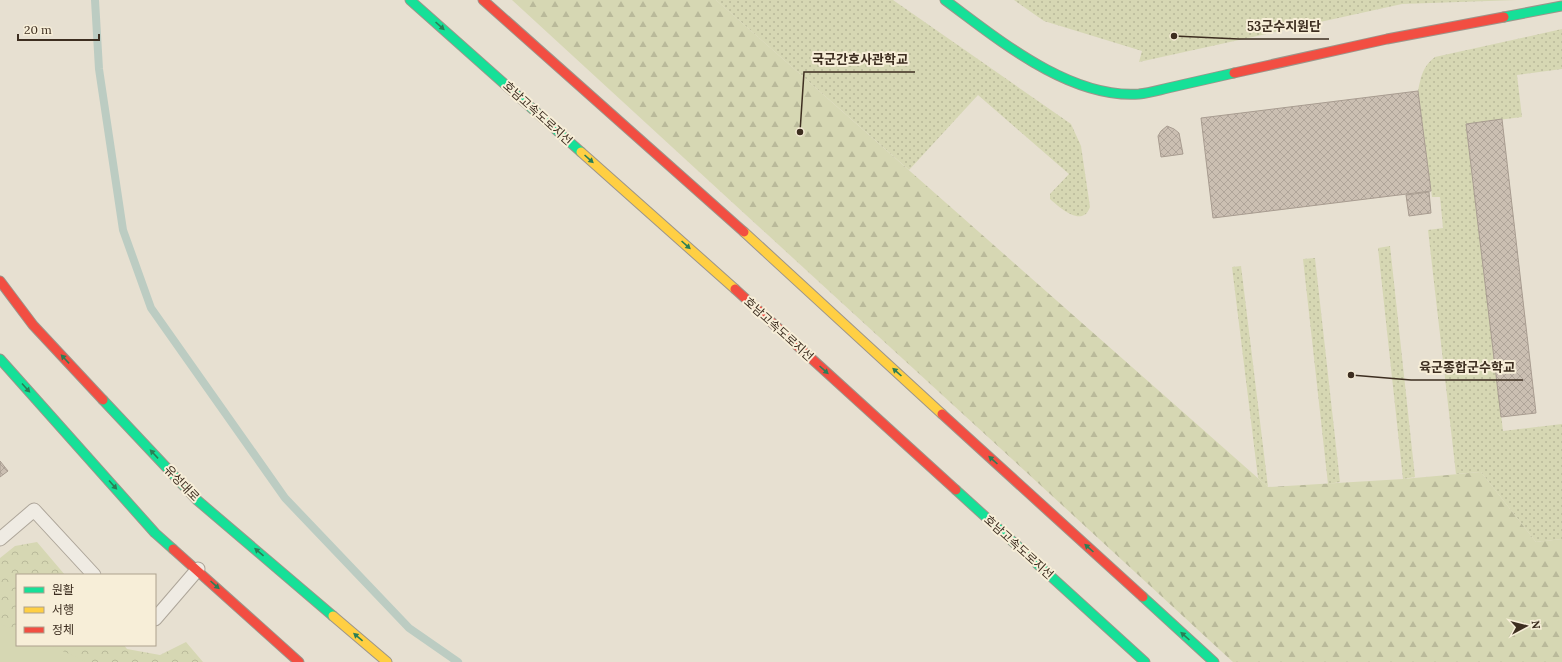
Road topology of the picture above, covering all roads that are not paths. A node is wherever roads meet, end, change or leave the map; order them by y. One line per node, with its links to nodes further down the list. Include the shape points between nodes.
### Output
1 (410, 0): 13 (main road, 호남고속도로지선, one-way to 13, via 694,252)
2 (483, 0): 14 (main road, one-way to 2, via 721,211)
3 (945, 0): 4 (main road, via 1013,49 1049,70 1085,86 1113,94 1140,94 1387,40)
4 (1562, 6)
5 (0, 281): 12 (main road, 유성대로, one-way to 5, via 197,500 33,325)
6 (0, 359): 8 (main road, one-way to 8, via 155,533)
7 (0, 539): 9 (lane, via 34,510)
8 (198, 569): 10 (lane); 11 (main road, one-way to 11)
9 (93, 574)
10 (156, 618)
11 (299, 662)
12 (387, 662)
13 (1145, 662)
14 (1214, 662)

